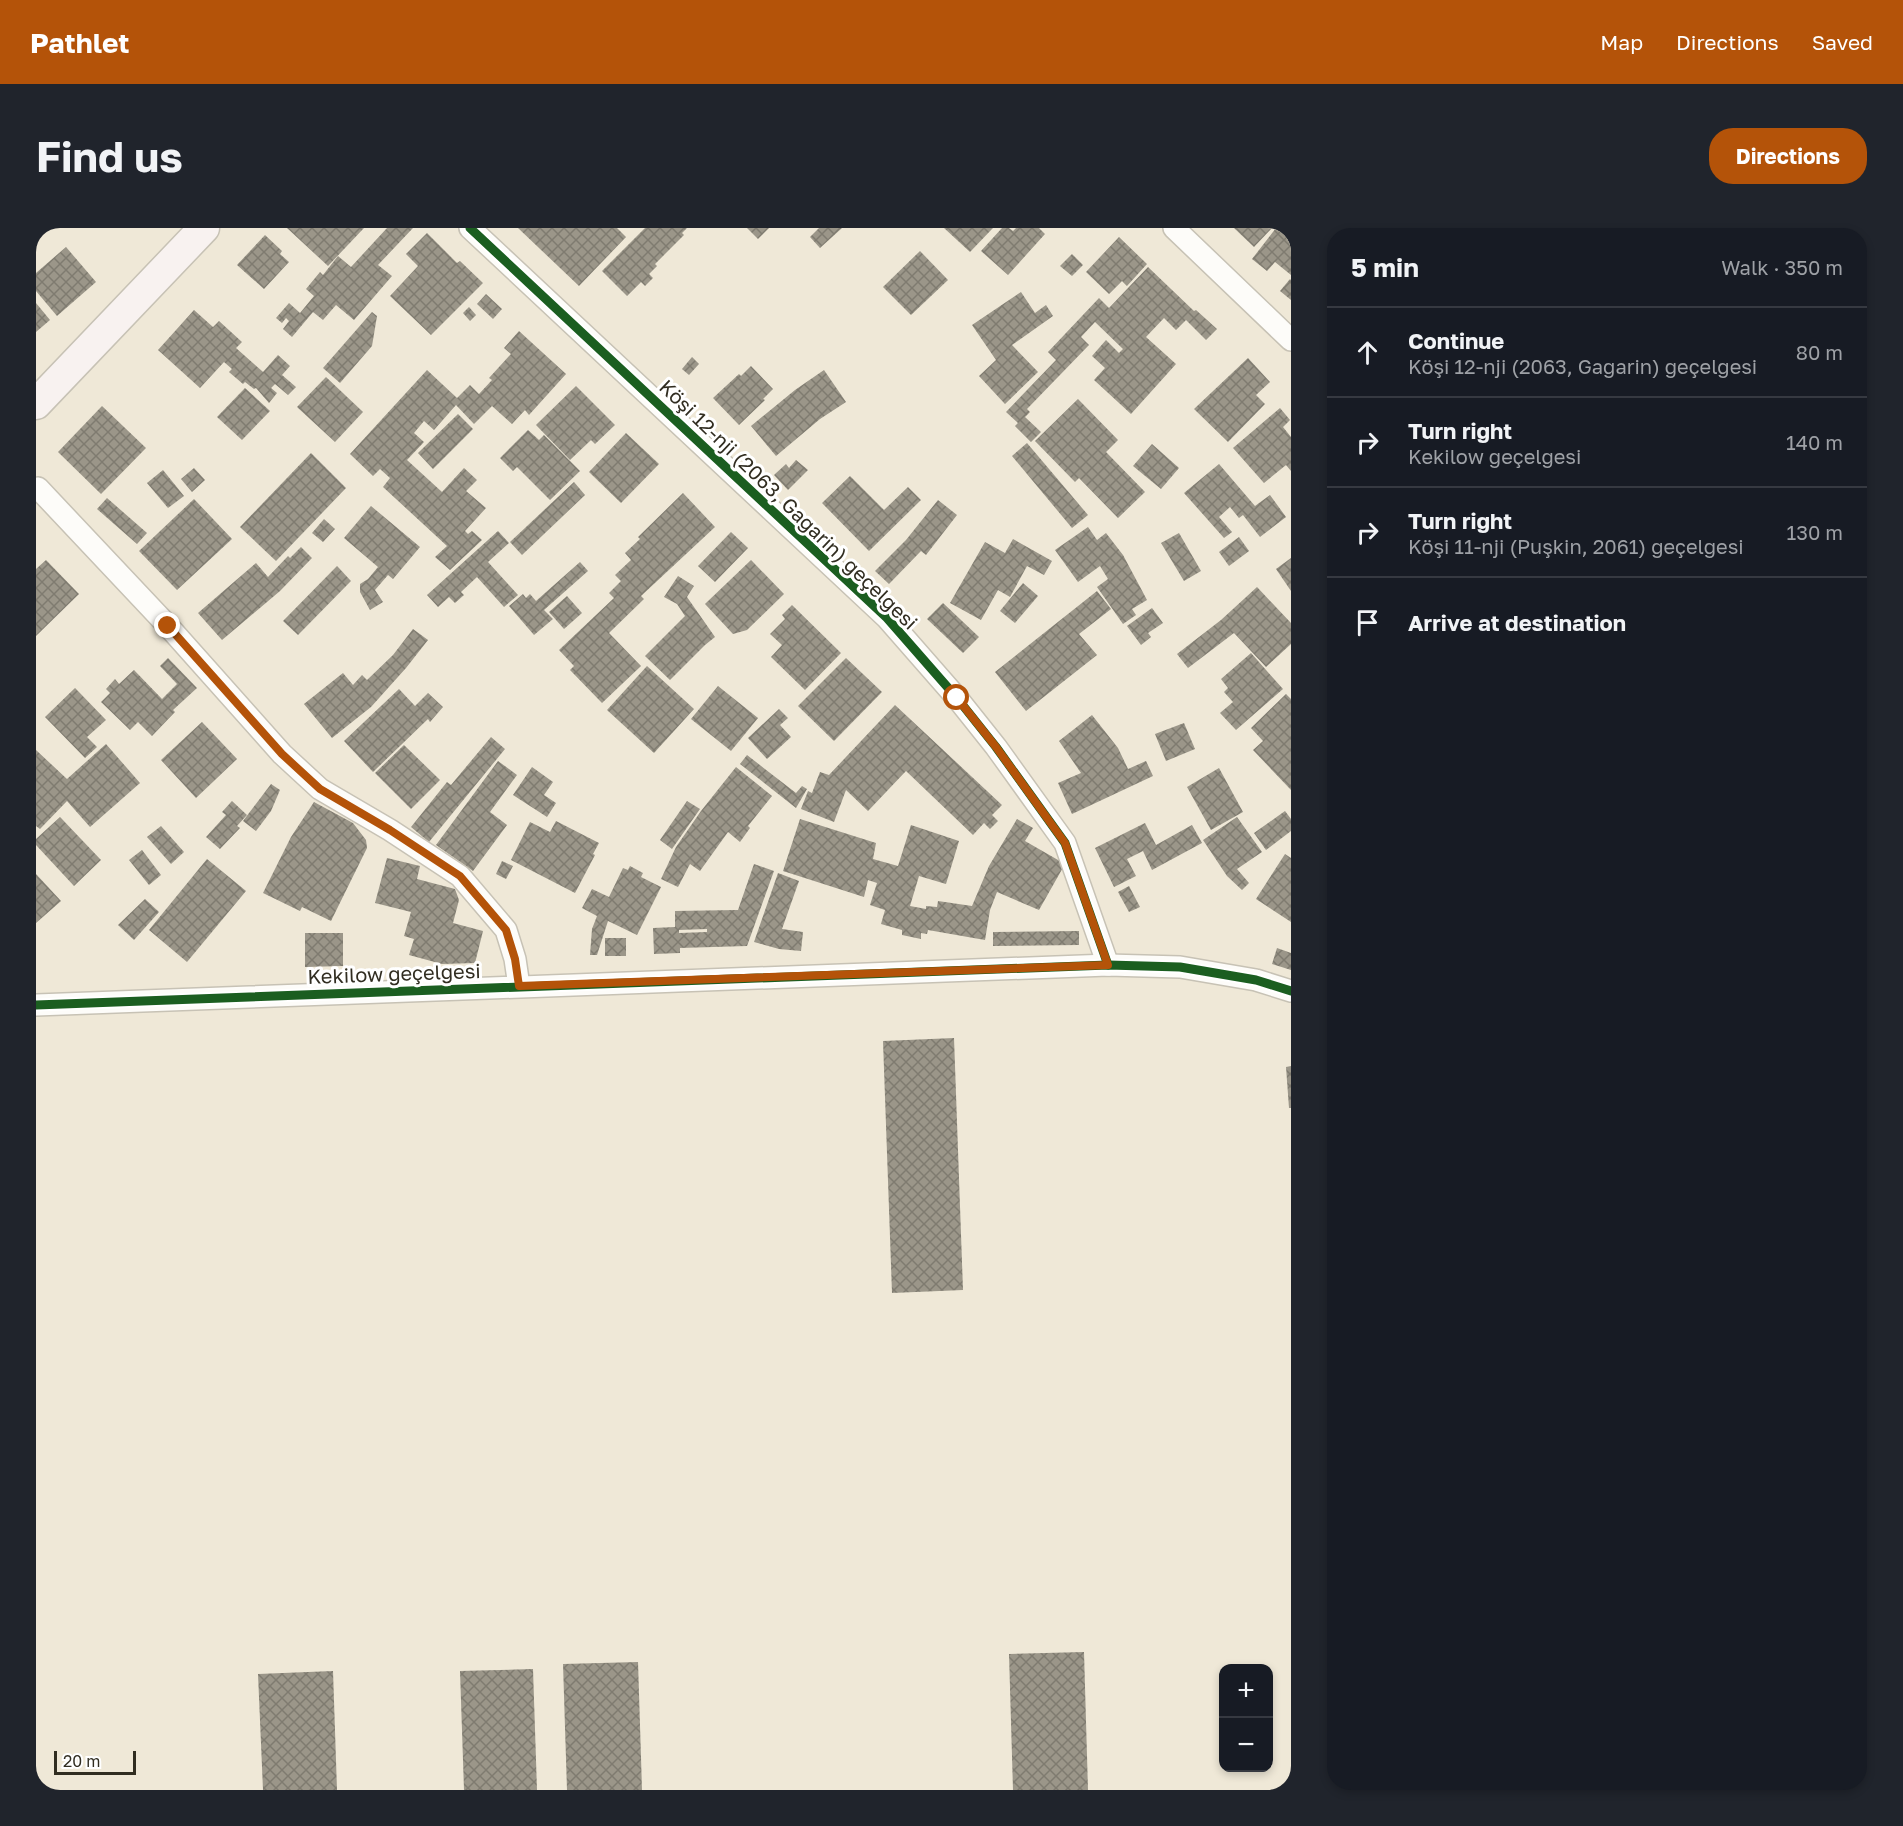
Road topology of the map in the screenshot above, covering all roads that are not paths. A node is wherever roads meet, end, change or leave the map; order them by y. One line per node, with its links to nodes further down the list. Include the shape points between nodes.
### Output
1 (204, 228): 5 (main road)
2 (470, 228): 7 (street, Köşi 12-nji (2063, Gagarin) geçelgesi, via 887,618 941,680 996,747 1065,843)
3 (1174, 228): 4 (street)
4 (1291, 340)
5 (36, 404)
6 (38, 488): 8 (street, via 282,754 320,789 460,876 506,930)
7 (1108, 965): 8 (street, Kekilow geçelgesi); 9 (street, Kekilow geçelgesi, via 1180,967 1256,980)
8 (519, 986): 10 (street, Kekilow geçelgesi)
9 (1291, 991)
10 (36, 1005)

